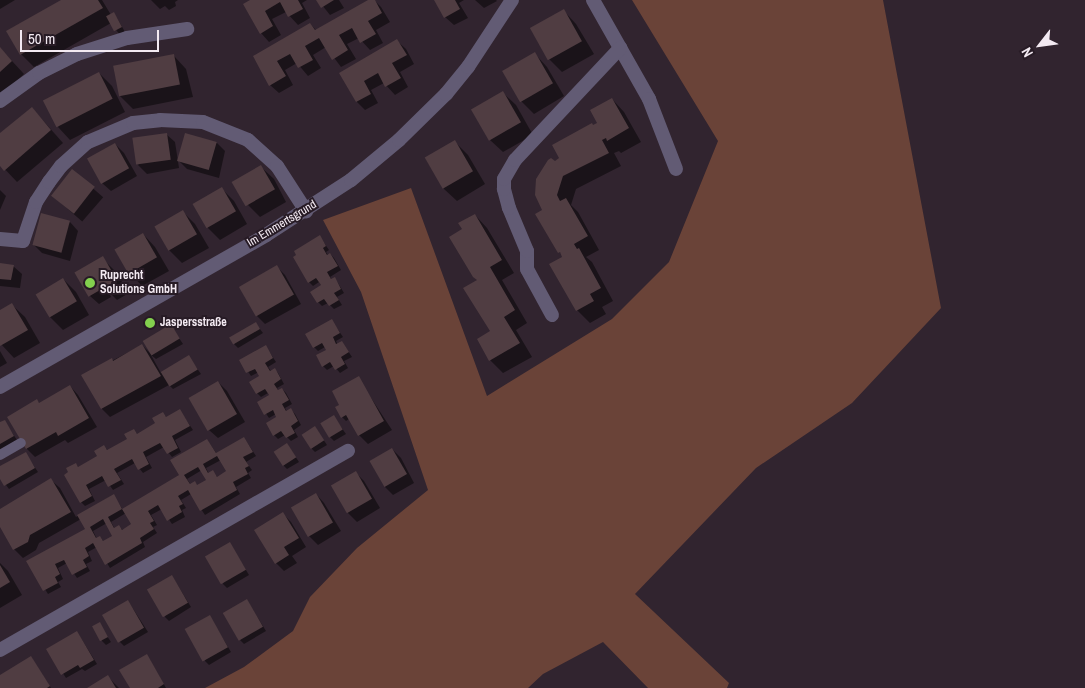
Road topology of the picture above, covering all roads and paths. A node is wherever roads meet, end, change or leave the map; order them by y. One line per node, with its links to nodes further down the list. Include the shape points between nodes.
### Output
1 (512, 0): 7 (street, Im Emmertsgrund, via 446,94 375,162)
2 (593, 0): 4 (street)
3 (187, 30): 5 (street, via 127,38 77,54 39,73)
4 (620, 48): 6 (street, via 649,99); 9 (street, via 515,160 504,179 509,208 527,251 527,270)
5 (0, 101)
6 (676, 169)
7 (306, 210): 8 (street, via 277,166 248,140 203,122 160,120 133,123 88,142 61,166 49,182 36,202 23,241); 10 (street, Im Emmertsgrund)
8 (0, 239)
9 (552, 315)
10 (0, 387)
11 (21, 443): 13 (lane)
12 (348, 451): 14 (street)
13 (0, 455)
14 (0, 650)

